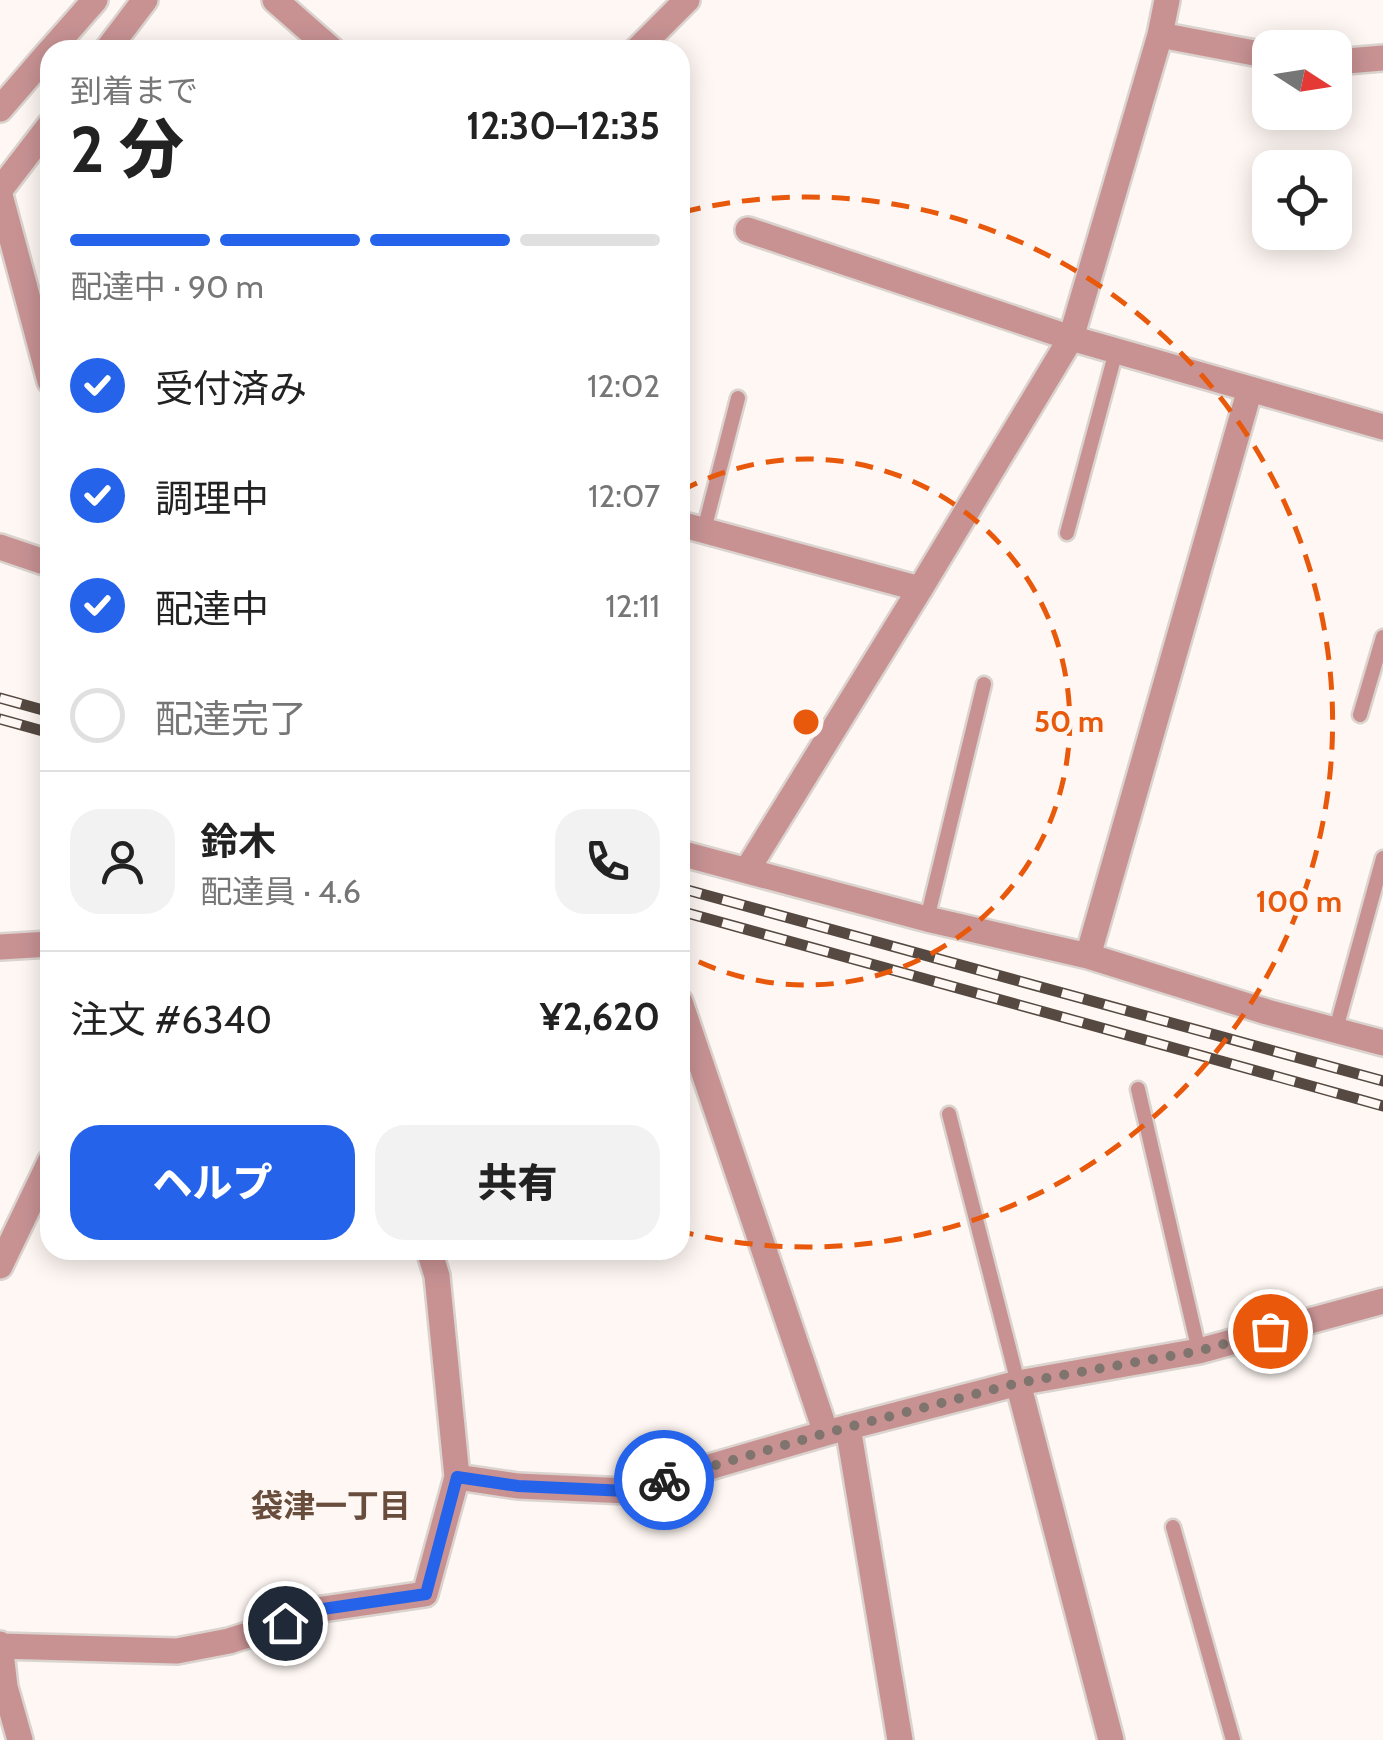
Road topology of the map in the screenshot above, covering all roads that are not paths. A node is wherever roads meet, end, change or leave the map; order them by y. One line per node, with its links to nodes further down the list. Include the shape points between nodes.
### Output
1 (94, 0): 7 (street)
2 (145, 0): 8 (street)
3 (275, 0): 9 (street)
4 (687, 0): 10 (street)
5 (1167, 0): 6 (street)
6 (1160, 35): 11 (street); 19 (street)
7 (60, 40)
8 (115, 40)
9 (321, 40)
10 (647, 40)
11 (1252, 53)
12 (1383, 58): 13 (street)
13 (1352, 61)
14 (40, 64): 15 (street)
15 (0, 109)
16 (40, 139): 17 (street)
17 (0, 193): 20 (street)
18 (748, 230): 19 (street)
19 (1072, 338): 21 (street); 29 (street)
20 (40, 343)
21 (1116, 351): 22 (street); 26 (lane)
22 (1250, 389): 24 (street); 39 (street)
23 (738, 398): 25 (lane)
24 (1383, 427)
25 (692, 527): 29 (street)
26 (1067, 533)
27 (0, 547): 28 (street)
28 (40, 561)
29 (920, 589): 35 (street)
30 (1383, 637): 32 (lane)
31 (984, 684): 36 (lane)
32 (1360, 716)
33 (690, 856): 35 (street)
34 (1383, 858): 41 (lane)
35 (747, 870): 36 (street)
36 (927, 919): 39 (street)
37 (40, 945): 38 (street)
38 (0, 947)
39 (1088, 956): 41 (street)
40 (690, 1029): 51 (street)
41 (1336, 1029): 42 (street)
42 (1383, 1044)
43 (1138, 1089): 49 (lane)
44 (950, 1114): 50 (lane)
45 (40, 1183): 47 (street)
46 (433, 1260): 52 (street)
47 (0, 1266)
48 (1383, 1301): 49 (street)
49 (1199, 1351): 50 (street)
50 (1018, 1383): 51 (street); 57 (street)
51 (837, 1430): 52 (street, via 627,1491); 56 (street)
52 (457, 1477): 54 (street, via 426,1594 316,1610 229,1641 177,1651)
53 (1173, 1528): 58 (lane)
54 (0, 1645): 55 (street)
55 (20, 1740)
56 (900, 1740)
57 (1112, 1740)
58 (1233, 1740)

